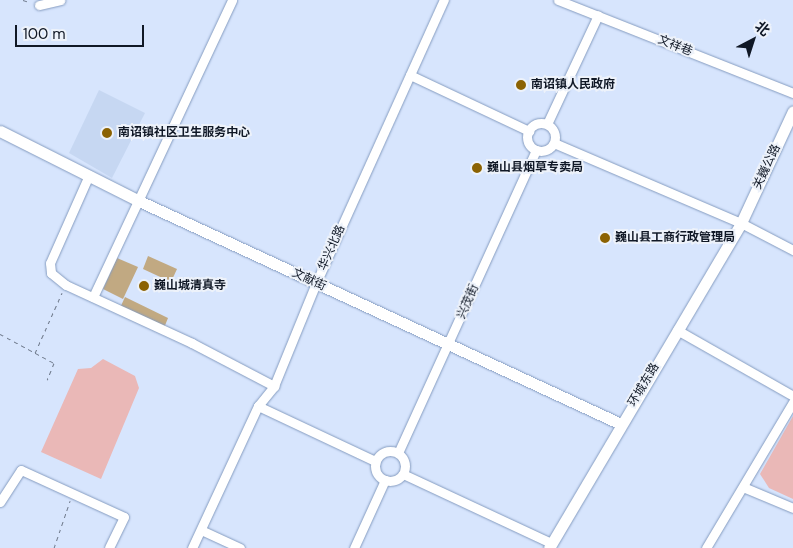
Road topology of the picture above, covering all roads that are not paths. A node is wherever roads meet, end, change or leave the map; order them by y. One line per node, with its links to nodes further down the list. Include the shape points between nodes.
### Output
1 (60, 0): 5 (street)
2 (232, 0): 16 (street)
3 (444, 0): 7 (street, 华兴北路)
4 (558, 0): 6 (street, 文祥巷)
5 (39, 5)
6 (598, 15): 8 (street, 文祥巷); 10 (street)
7 (410, 74): 12 (street); 19 (street, 华兴北路)
8 (793, 93)
9 (793, 112): 17 (main road, 关巍公路)
10 (547, 124): 12 (street, via 538,123); 13 (street, via 555,134)
11 (0, 130): 15 (main road, 文献街)
12 (528, 132): 14 (street, via 529,144)
13 (554, 143): 14 (street, via 544,151); 17 (street)
14 (536, 150): 22 (street, 兴茂街)
15 (89, 175): 16 (main road, 文献街); 20 (street, via 50,262 51,273 66,286)
16 (137, 200): 19 (main road, 文献街); 20 (street)
17 (741, 223): 18 (street); 21 (main road, 环城东路)
18 (793, 250)
19 (316, 282): 22 (main road, 文献街); 23 (street, 华兴北路)
20 (93, 297): 23 (street)
21 (677, 330): 24 (street); 27 (main road, 环城东路)
22 (449, 344): 27 (main road, 文献街); 28 (street, 兴茂街)
23 (274, 386): 26 (street, 华兴北路)
24 (793, 396)
25 (793, 402): 32 (street)
26 (258, 406): 29 (street); 35 (street, 华兴北路)
27 (621, 424): 36 (main road, 环城东路)
28 (398, 453): 29 (street, via 385,451); 30 (street, via 404,460)
29 (375, 461): 31 (street, via 375,470)
30 (403, 474): 31 (street, via 393,480); 36 (street)
31 (385, 480): 40 (street)
32 (743, 486): 34 (street); 41 (street)
33 (0, 502): 37 (street, via 20,470 124,517)
34 (793, 508)
35 (201, 530): 38 (street, 华兴北路); 39 (street)
36 (550, 546)
37 (109, 548)
38 (192, 548)
39 (240, 548)
40 (354, 548)
41 (706, 548)

